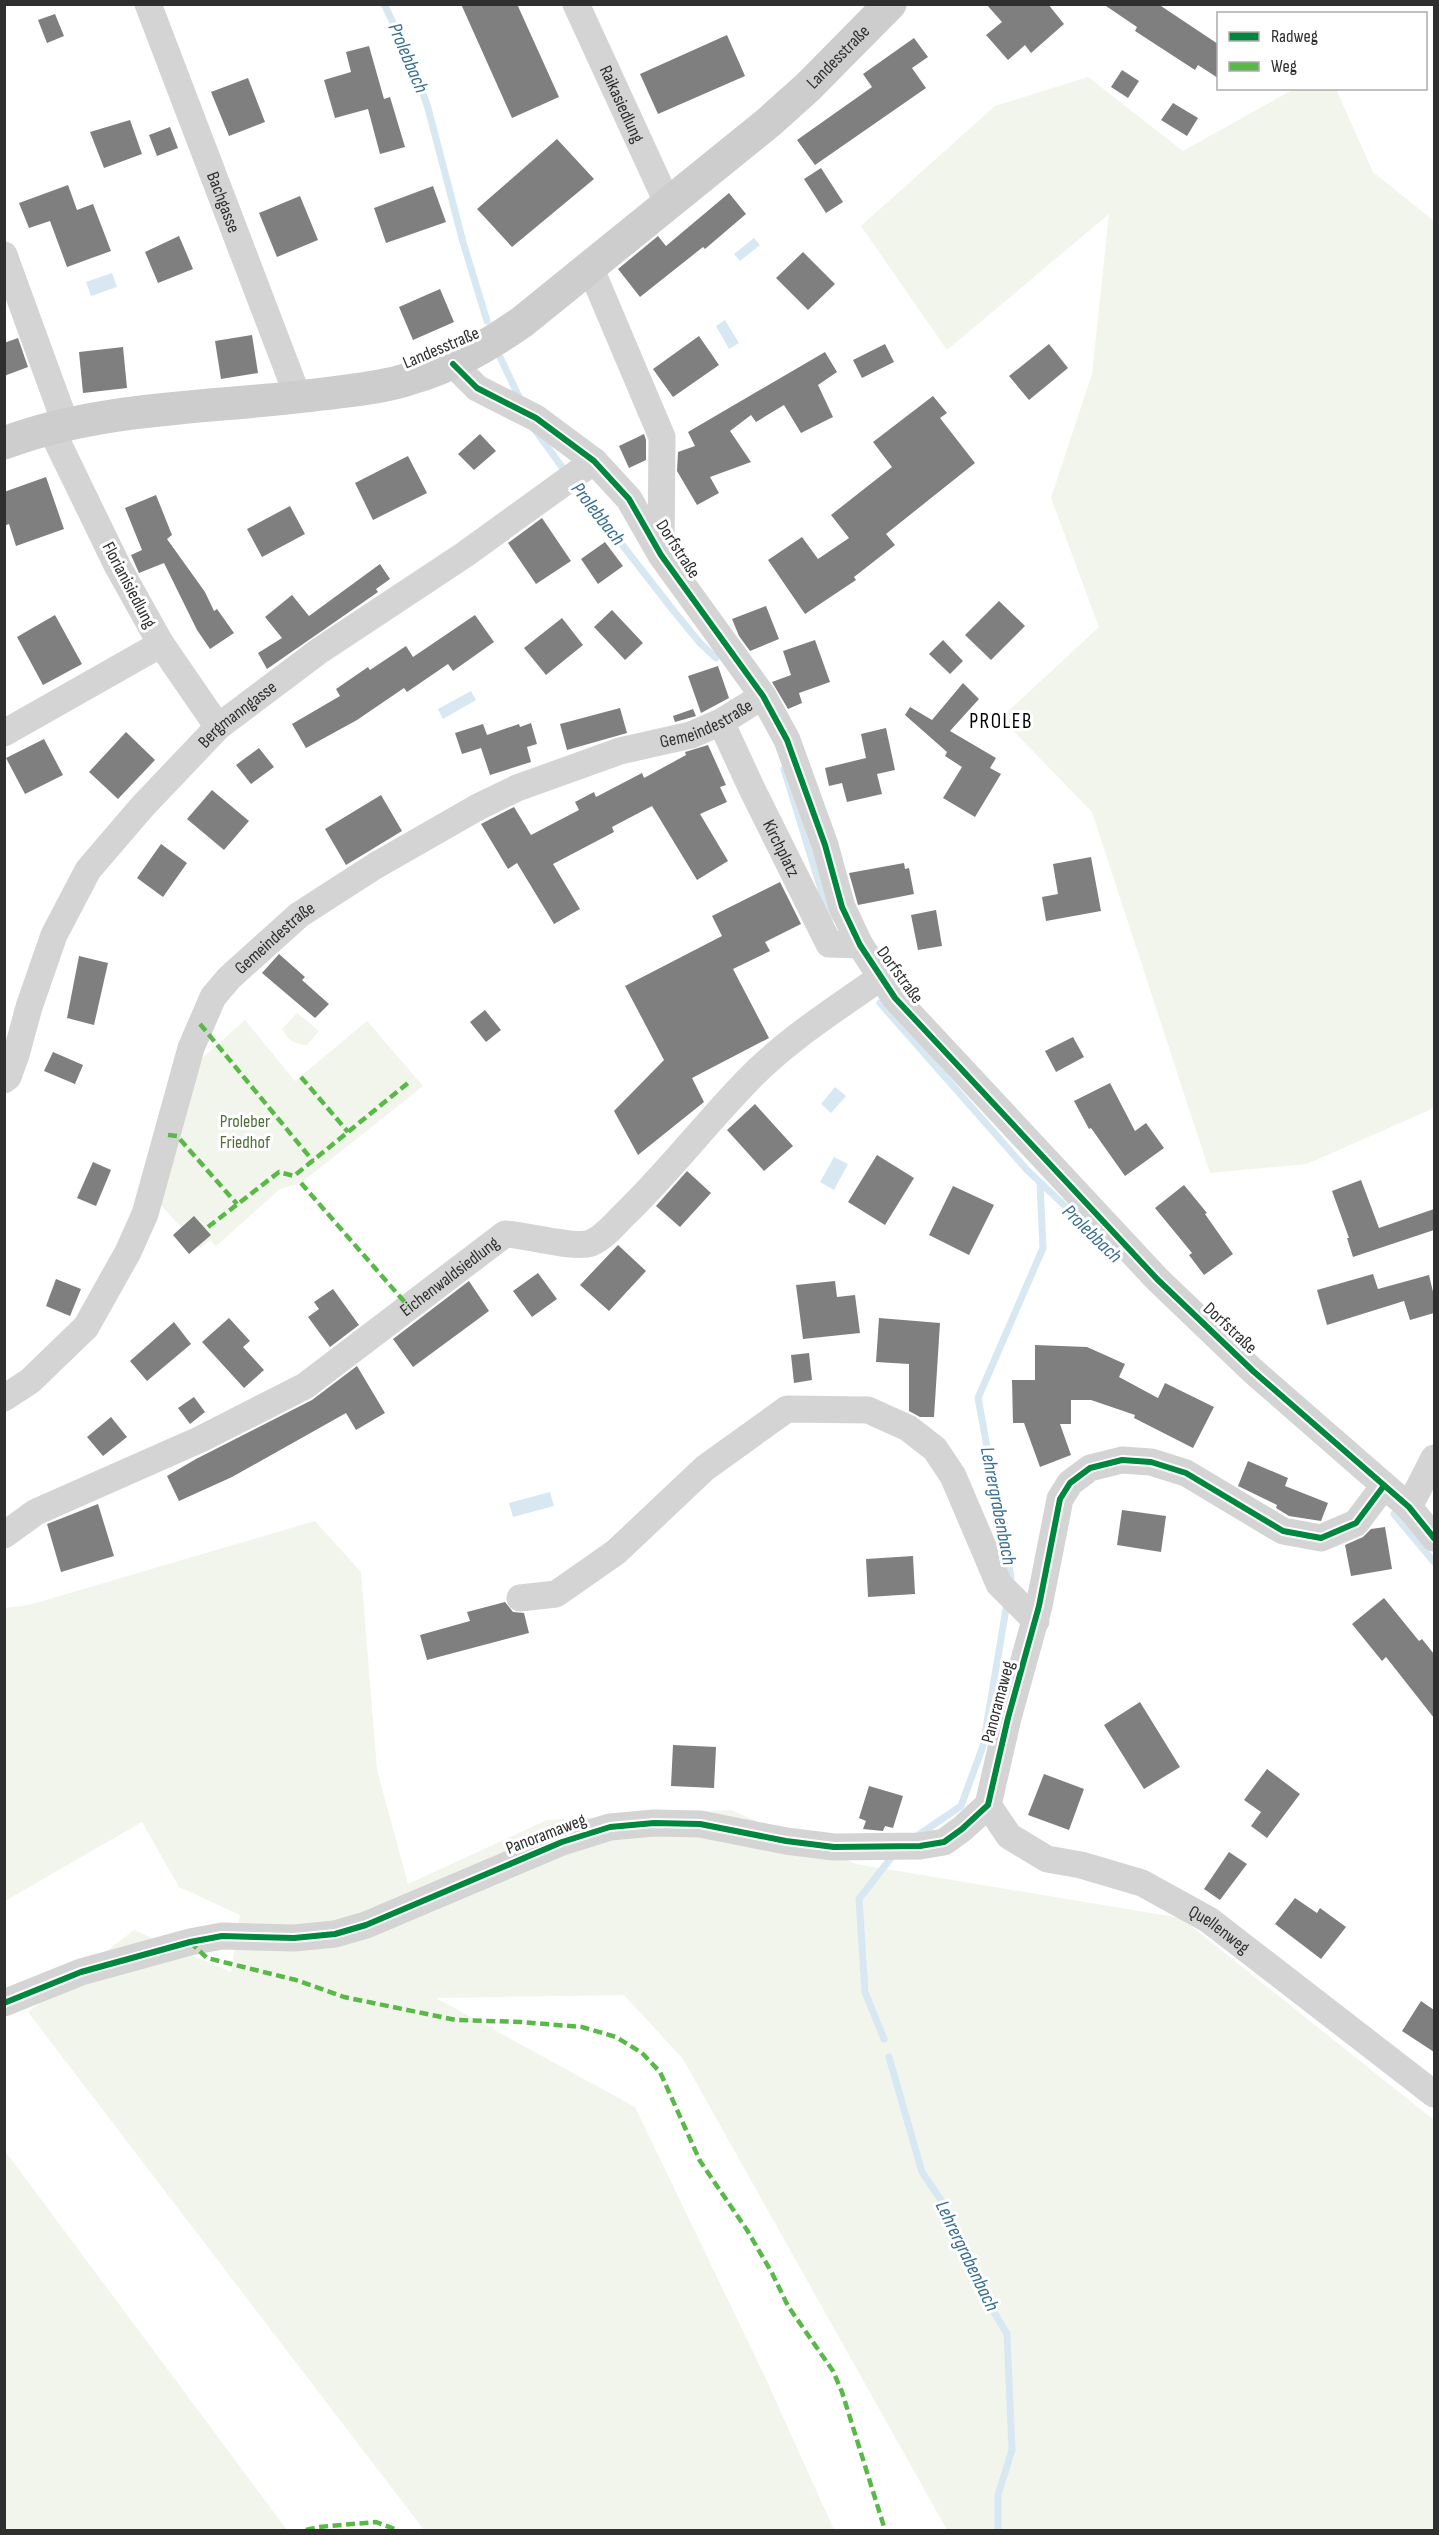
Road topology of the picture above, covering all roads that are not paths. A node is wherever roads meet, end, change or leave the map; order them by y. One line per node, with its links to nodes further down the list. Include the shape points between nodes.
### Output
1 (148, 4): 8 (street, Bachgasse)
2 (576, 4): 4 (street, Raikasiedlung)
3 (890, 4): 4 (main road, Landesstraße, via 808,87)
4 (668, 204): 6 (main road, Landesstraße)
5 (4, 255): 9 (street)
6 (590, 267): 7 (main road, Landesstraße, via 522,322); 12 (street, Dorfstraße, via 662,437)
7 (453, 364): 8 (main road, Landesstraße, via 407,380); 11 (street, Dorfstraße, via 477,388 526,414)
8 (298, 397): 9 (main road, Landesstraße, via 144,412)
9 (58, 427): 10 (main road, Landesstraße); 13 (street, Florianisiedlung, via 118,567)
10 (4, 443)
11 (576, 474): 12 (street, Dorfstraße, via 629,499); 16 (street, Bergmanngasse, via 464,555 319,651)
12 (661, 555): 14 (street, Dorfstraße)
13 (161, 644): 16 (street); 17 (street, Florianisiedlung)
14 (756, 700): 15 (street, Gemeindestraße); 18 (street, Dorfstraße, via 787,740 825,844 842,907)
15 (721, 722): 18 (street, Kirchplatz, via 829,944); 21 (street, Gemeindestraße, via 692,735 610,754 517,788 478,807 299,915 229,978 213,997 190,1048 145,1214 128,1252 86,1327 30,1381)
16 (218, 727): 20 (street, Bergmanngasse, via 88,870 54,935)
17 (4, 733)
18 (860, 945): 19 (street, Dorfstraße)
19 (881, 977): 23 (street, Dorfstraße, via 903,1007 1157,1279); 25 (street, Eichenwaldsiedlung, via 778,1052 639,1201 598,1238 590,1243 568,1244 525,1234 505,1234 305,1386 36,1512)
20 (6, 1078)
21 (4, 1398)
22 (1434, 1458): 24 (street)
23 (1376, 1497): 24 (street, Dorfstraße); 28 (street, Panoramaweg, via 1356,1523 1321,1538 1283,1530 1186,1473 1151,1461 1122,1460 1090,1468 1070,1483 1060,1499)
24 (1409, 1507): 26 (street, Dorfstraße)
25 (4, 1535)
26 (1434, 1538)
27 (520, 1598): 28 (street, via 556,1594 616,1552 705,1468 788,1409 868,1410 908,1428 935,1449 952,1476 999,1584)
28 (1031, 1616): 29 (street, Panoramaweg)
29 (988, 1804): 30 (street, Panoramaweg, via 944,1842 920,1846 834,1847 700,1824 610,1827 562,1842 366,1925 335,1934 294,1938 222,1936 190,1942 81,1972); 31 (street, Quellenweg, via 1009,1836 1047,1859 1142,1883 1209,1920)
30 (4, 2003)
31 (1434, 2094)

